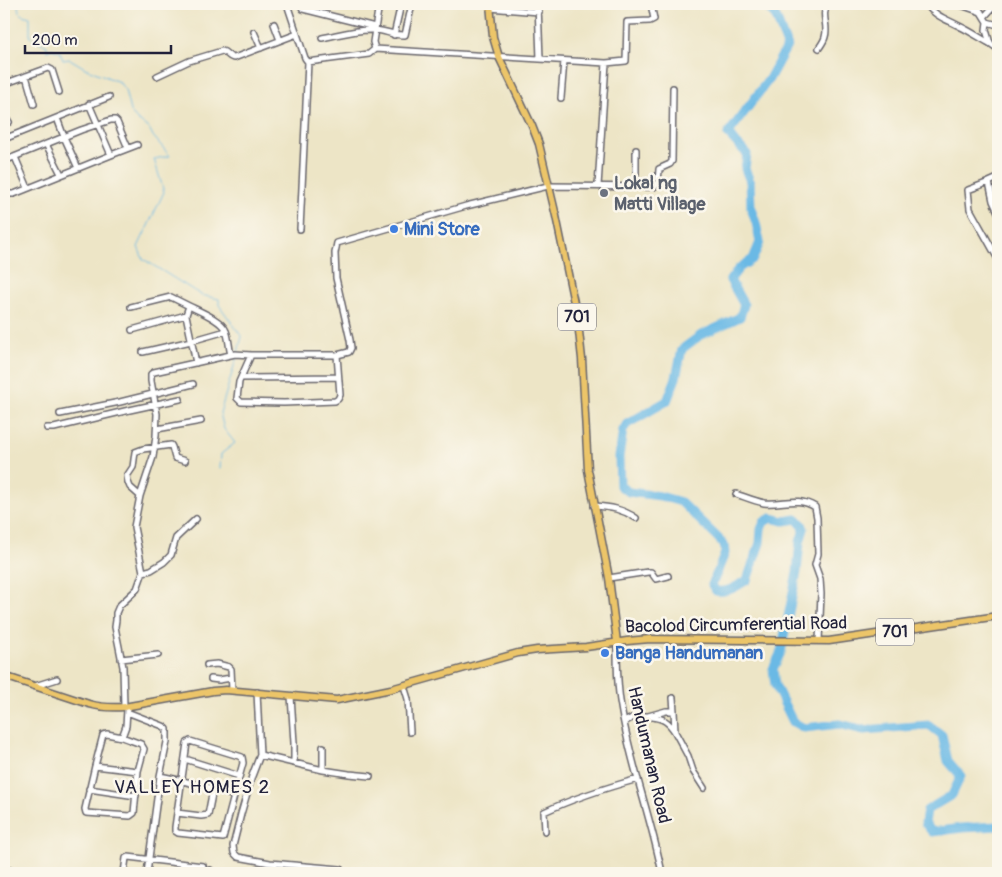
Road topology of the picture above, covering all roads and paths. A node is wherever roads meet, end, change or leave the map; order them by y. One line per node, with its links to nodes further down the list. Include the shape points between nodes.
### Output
1 (288, 4): 24 (street)
2 (300, 4): 18 (street, via 303,9)
3 (377, 4): 21 (street)
4 (401, 4): 25 (street)
5 (412, 4): 25 (street, via 406,34)
6 (538, 4): 15 (street)
7 (651, 4): 37 (street, via 652,20 627,22 626,61)
8 (828, 4): 30 (street, via 824,12 825,37)
9 (926, 4): 28 (street, via 931,11)
10 (958, 4): 16 (street)
11 (976, 4): 16 (street)
12 (988, 4): 17 (street)
13 (996, 4): 17 (street)
14 (490, 6): 15 (street); 33 (main road, Bacolod Circumferential Road / 701)
15 (539, 12): 34 (street)
16 (981, 12): 17 (street)
17 (986, 18): 20 (street); 28 (street)
18 (357, 22): 21 (street); 23 (street)
19 (274, 24): 27 (street)
20 (998, 25)
21 (375, 28): 23 (street); 25 (street); 31 (street)
22 (254, 32): 29 (street)
23 (355, 32): 26 (street)
24 (297, 34): 27 (street); 36 (street)
25 (394, 35)
26 (322, 38)
27 (280, 40): 29 (street)
28 (991, 44): 32 (street)
29 (261, 48): 39 (street, via 234,58 222,51 189,61)
30 (819, 48)
31 (375, 49): 33 (street); 36 (street, via 370,54)
32 (998, 49)
33 (499, 57): 34 (street); 64 (main road, Bacolod Circumferential Road / 701, via 539,144)
34 (540, 59): 35 (street)
35 (564, 60): 37 (street); 44 (street)
36 (308, 62): 70 (street)
37 (606, 63): 65 (street)
38 (26, 76): 40 (street); 42 (street, via 48,68 52,70); 45 (street)
39 (157, 76)
40 (4, 84)
41 (673, 88): 67 (street, via 672,162 660,169 657,186)
42 (59, 92)
43 (108, 97): 46 (street)
44 (561, 98)
45 (34, 104)
46 (89, 104): 48 (street); 50 (street)
47 (4, 114): 49 (street, via 9,122)
48 (57, 118): 51 (street); 52 (street)
49 (4, 123)
50 (97, 125): 51 (street); 55 (street, via 115,121); 57 (street)
51 (64, 137): 53 (street); 60 (street)
52 (4, 139)
53 (46, 144): 58 (street); 61 (street)
54 (137, 145): 55 (street)
55 (128, 148): 57 (street)
56 (636, 150): 67 (street)
57 (111, 155): 60 (street)
58 (15, 157): 59 (street); 66 (street)
59 (4, 161)
60 (78, 168): 61 (street)
61 (61, 174): 66 (street)
62 (998, 178): 63 (street)
63 (989, 182): 69 (street); 71 (street, via 968,190 970,209)
64 (548, 186): 65 (street); 81 (street, via 337,243 336,278 351,348 347,353); 97 (main road, Bacolod Circumferential Road / 701, via 578,322 588,470)
65 (598, 186): 67 (street)
66 (28, 188): 68 (street)
67 (636, 188)
68 (4, 194)
69 (998, 212)
70 (300, 230)
71 (998, 259)
72 (189, 306): 73 (street, via 171,297); 74 (street); 76 (street, via 216,320)
73 (130, 307)
74 (186, 315): 75 (street); 77 (street)
75 (132, 330)
76 (226, 331): 77 (street); 79 (street)
77 (191, 341): 78 (street); 82 (street)
78 (144, 352)
79 (233, 355): 80 (street); 82 (street)
80 (251, 355): 81 (street); 84 (street)
81 (336, 355): 83 (street)
82 (196, 363): 86 (street, via 152,373)
83 (338, 377): 84 (street); 84 (street, via 340,396 335,401 284,403 241,402 237,398)
84 (241, 378)
85 (193, 384): 86 (street)
86 (153, 394): 88 (street); 89 (street)
87 (180, 399): 88 (street)
88 (155, 405): 91 (street); 92 (street)
89 (60, 414)
90 (201, 421): 92 (street)
91 (47, 428)
92 (157, 429): 93 (street)
93 (154, 447): 94 (street, via 172,446 174,458); 96 (street); 96 (street, via 135,452 133,467 127,476 130,487)
94 (184, 461)
95 (736, 494): 105 (street, via 763,502 806,502 815,508 818,545 815,565 821,594)
96 (140, 496): 100 (street, via 134,527)
97 (594, 506): 98 (street, via 610,506); 102 (main road, Bacolod Circumferential Road / 701)
98 (636, 518)
99 (196, 519): 100 (street, via 178,535 171,555 164,562)
100 (143, 572): 107 (street, via 137,589 116,613)
101 (668, 576): 102 (street, via 656,579 648,572)
102 (609, 578): 104 (main road, Bacolod Circumferential Road / 701)
103 (998, 616): 105 (main road, Bacolod Circumferential Road / 701)
104 (617, 642): 105 (main road, Bacolod Circumferential Road / 701, via 650,639); 114 (main road, via 524,652); 122 (street, Handumanan Road)
105 (819, 642)
106 (158, 656): 107 (street)
107 (121, 659): 119 (street)
108 (207, 665): 110 (street, via 226,665 231,669)
109 (4, 676): 113 (main road)
110 (231, 678): 112 (street); 115 (street)
111 (58, 679): 113 (street)
112 (211, 679)
113 (35, 686): 119 (main road, via 98,706)
114 (404, 686): 117 (main road, via 347,698); 123 (street)
115 (232, 690): 116 (main road); 119 (main road, via 212,691)
116 (257, 692): 117 (main road); 127 (street)
117 (291, 696): 129 (street)
118 (673, 698): 120 (street)
119 (126, 709): 125 (street); 133 (street, via 167,729)
120 (674, 711): 121 (street); 124 (street)
121 (648, 716): 122 (street, via 636,716); 124 (street, via 668,722)
122 (624, 722): 137 (street, Handumanan Road)
123 (410, 732)
124 (675, 732): 138 (street)
125 (122, 737): 130 (street, via 103,735); 132 (street, via 143,746)
126 (323, 747): 131 (street)
127 (260, 754): 129 (street); 147 (street, via 241,814 233,850 235,855 270,863)
128 (185, 760): 134 (street); 134 (street, via 187,743 199,743 242,757); 136 (street)
129 (294, 762): 131 (street)
130 (95, 766): 132 (street); 139 (street)
131 (323, 770): 135 (street)
132 (138, 771): 141 (street)
133 (160, 776): 136 (street); 145 (street)
134 (239, 776): 142 (street)
135 (370, 776)
136 (181, 780): 140 (street); 143 (street)
137 (638, 780): 144 (street, via 599,790 544,812); 152 (street, Handumanan Road)
138 (704, 788)
139 (90, 789): 141 (street); 141 (street, via 86,813 130,816 134,813)
140 (213, 789): 142 (street); 143 (street, via 208,815)
141 (136, 796)
142 (234, 796): 143 (street, via 222,838 178,833 175,831)
143 (177, 813)
144 (546, 831)
145 (149, 860): 146 (street); 150 (street, via 127,858); 151 (street)
146 (203, 866)
147 (340, 869)
148 (4, 870): 149 (street)
149 (33, 872)
150 (124, 873)
151 (148, 873)
152 (662, 873)

